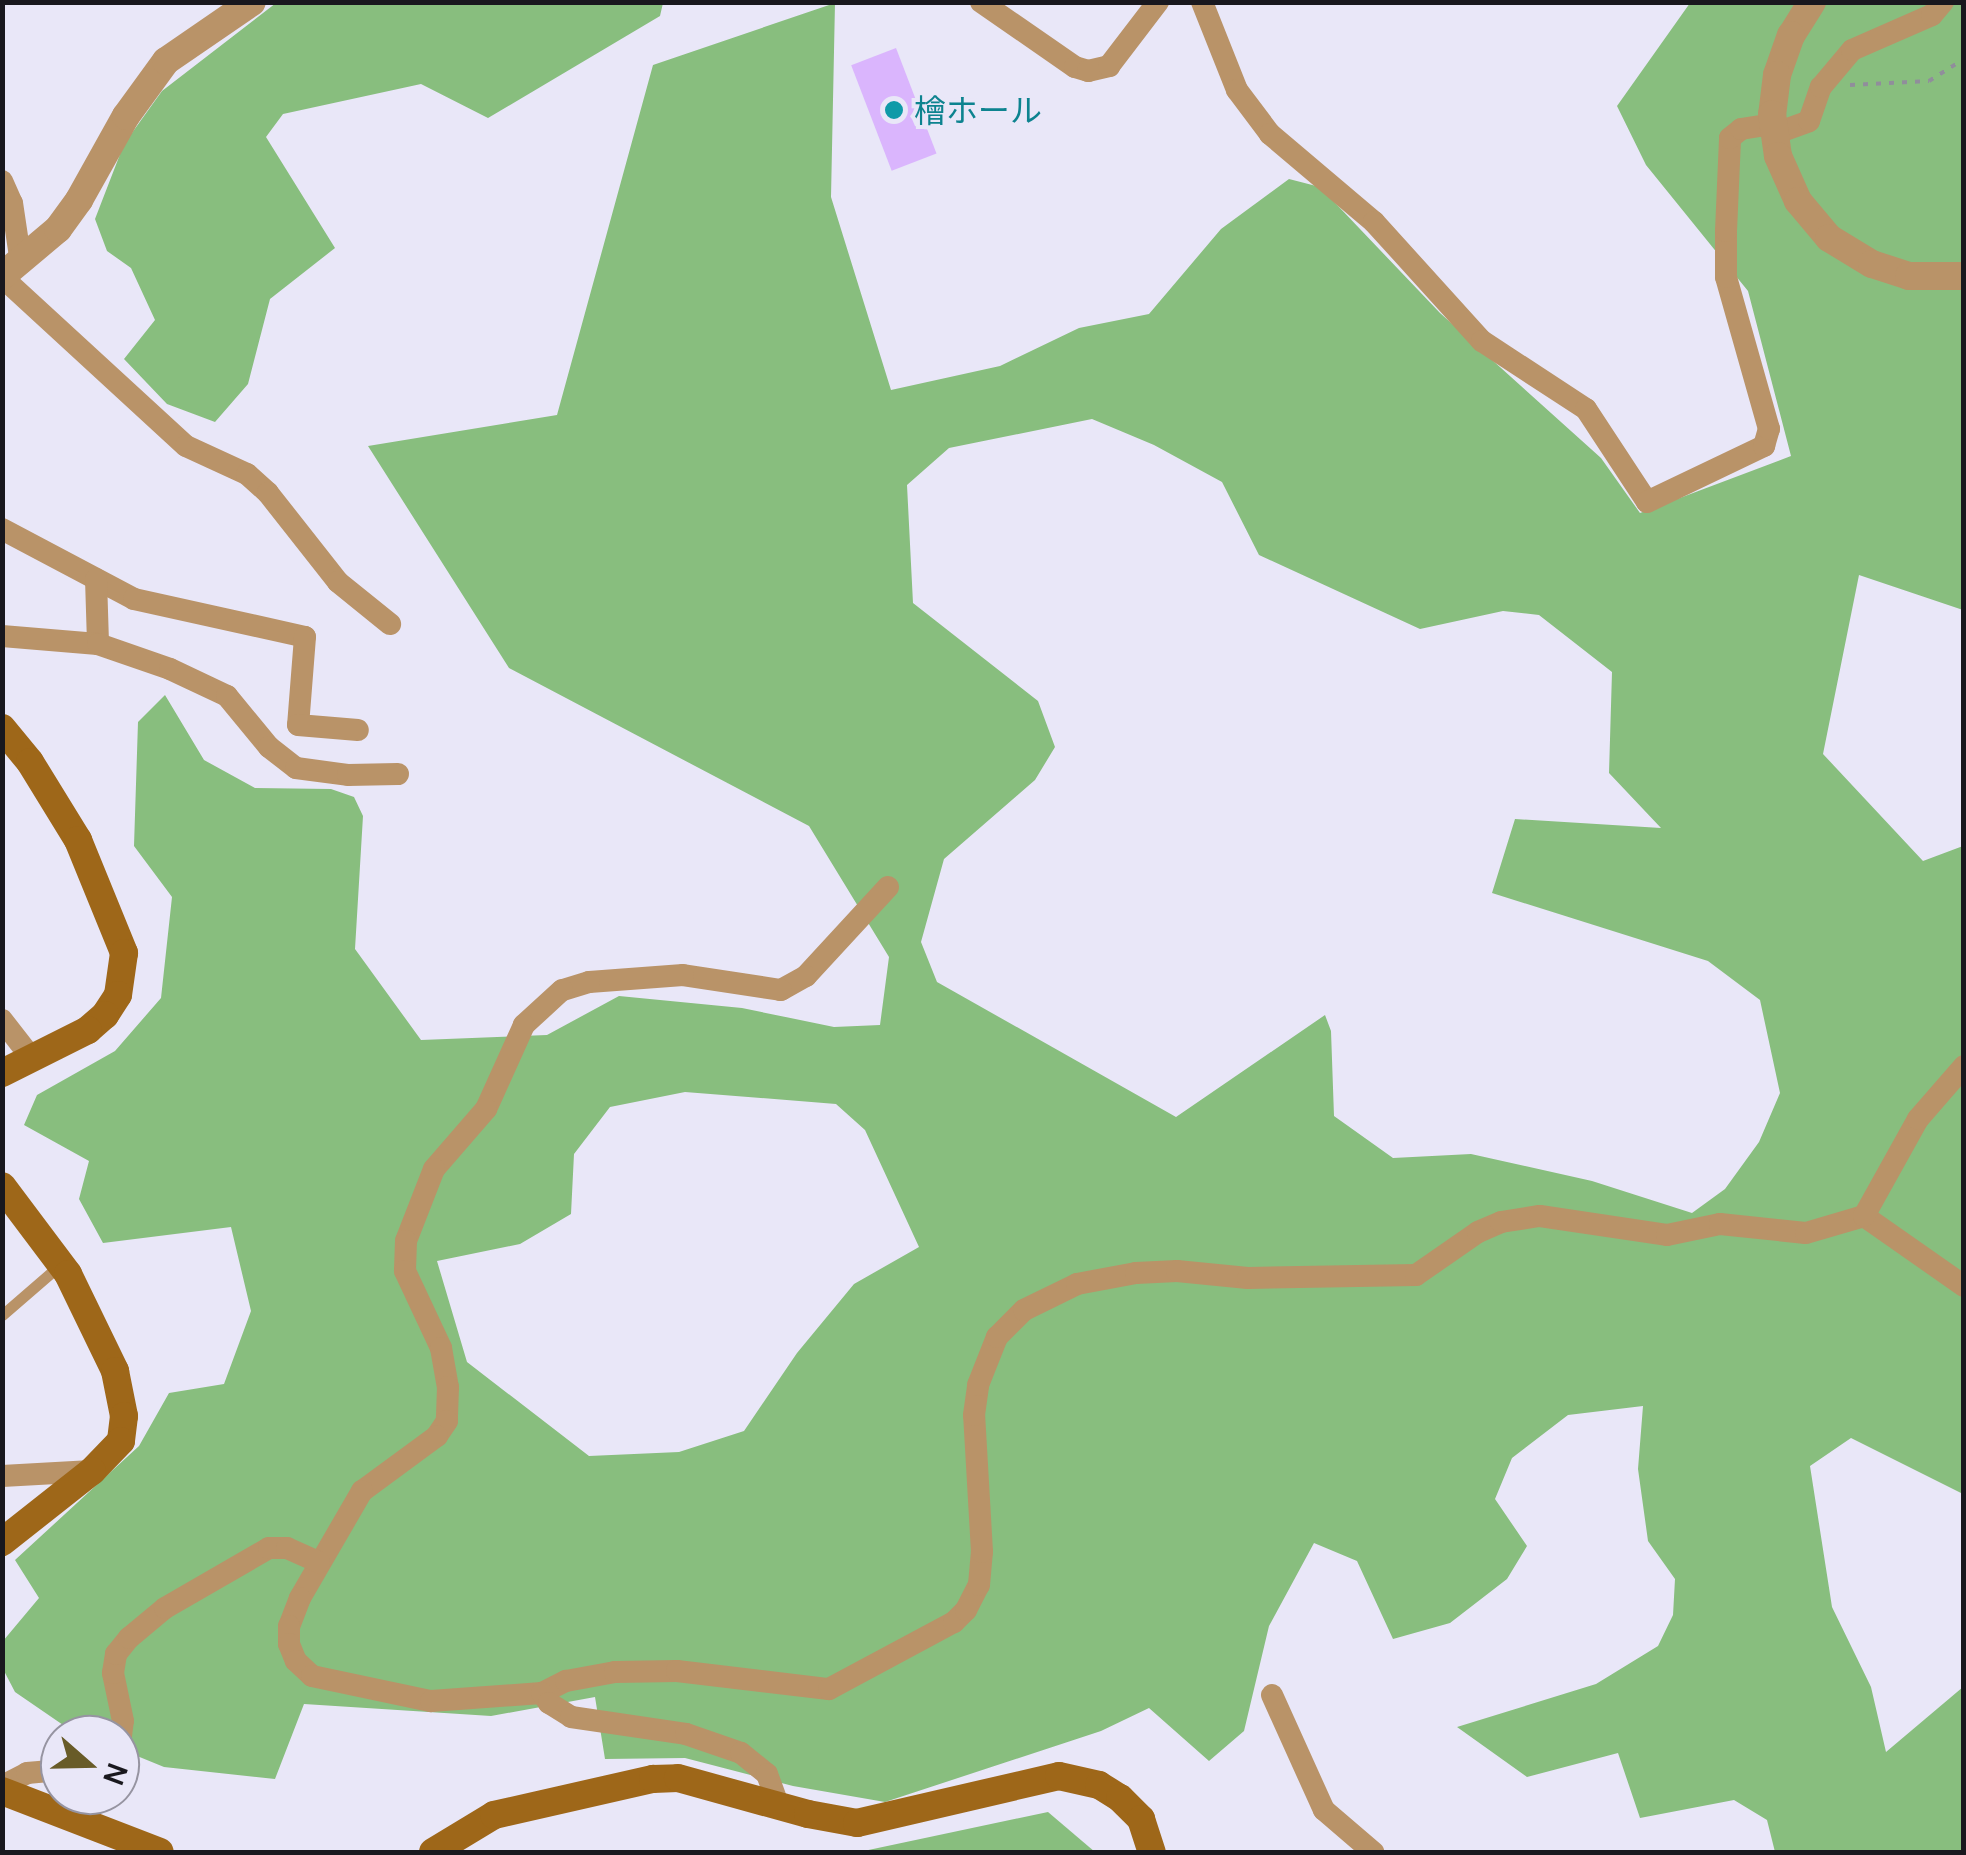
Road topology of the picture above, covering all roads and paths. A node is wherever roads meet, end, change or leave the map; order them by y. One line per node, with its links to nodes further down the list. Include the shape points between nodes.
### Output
1 (252, 2): 7 (street)
2 (981, 2): 3 (street, via 1088,71 1109,66)
3 (1158, 2)
4 (1202, 2): 10 (street, via 1237,90 1270,134 1374,222 1482,340 1586,408 1647,502 1764,446 1769,429 1726,277 1726,231 1730,138 1742,129)
5 (1812, 2): 10 (street, via 1777,75)
6 (1943, 2): 9 (street, via 1932,15 1852,50)
7 (223, 12): 12 (street, via 166,62 58,229)
8 (1960, 60): 9 (path, via 1928,81)
9 (1821, 87): 10 (street, via 1810,120)
10 (1773, 129): 13 (street, via 1798,200 1846,251 1909,276)
11 (2, 181): 12 (street, via 12,203)
12 (9, 272): 16 (street, via 186,446 247,474 268,492 338,582)
13 (1964, 276)
14 (2, 529): 15 (street)
15 (96, 579): 18 (street); 20 (street, via 134,600 305,637 298,725)
16 (390, 624)
17 (2, 636): 18 (street)
18 (98, 644): 21 (street, via 227,696 296,768)
19 (2, 728): 24 (main road, via 78,840 124,953 118,995 106,1015)
20 (358, 730)
21 (398, 774)
22 (888, 887): 35 (street, via 806,976 781,990 683,975 590,982 562,990 532,1016 486,1109 434,1169 406,1241 405,1271 441,1348 447,1421 437,1436 362,1492)
23 (2, 1020): 24 (street)
24 (30, 1056): 26 (main road)
25 (1964, 1066): 28 (street, via 1918,1120)
26 (2, 1073)
27 (2, 1186): 29 (main road)
28 (1864, 1216): 30 (street); 36 (street, via 1806,1233 1720,1224 1667,1236 1540,1216 1478,1232 1416,1275 1136,1272 1077,1284 1040,1300 1010,1324 997,1338 978,1385 979,1585 954,1622 829,1688 677,1671 615,1672)
29 (61, 1264): 31 (lane); 32 (main road, via 115,1371 124,1416 121,1441)
30 (1964, 1286)
31 (2, 1315)
32 (92, 1472): 33 (street); 34 (main road)
33 (2, 1476)
34 (2, 1542)
35 (319, 1562): 36 (street, via 289,1626 296,1661 312,1676 430,1701); 38 (street, via 287,1548 268,1548 165,1608 116,1654 112,1673)
36 (542, 1693): 41 (street, via 571,1717 686,1734 741,1753 767,1774)
37 (1272, 1695): 45 (street, via 1324,1810)
38 (122, 1715)
39 (40, 1772): 40 (street)
40 (2, 1788): 42 (main road)
41 (778, 1804): 43 (main road, via 678,1778 653,1779 494,1815); 44 (main road, via 842,1822 878,1822 1059,1776 1099,1785 1120,1798 1141,1819)
42 (160, 1852)
43 (434, 1852)
44 (1152, 1852)
45 (1373, 1852)

